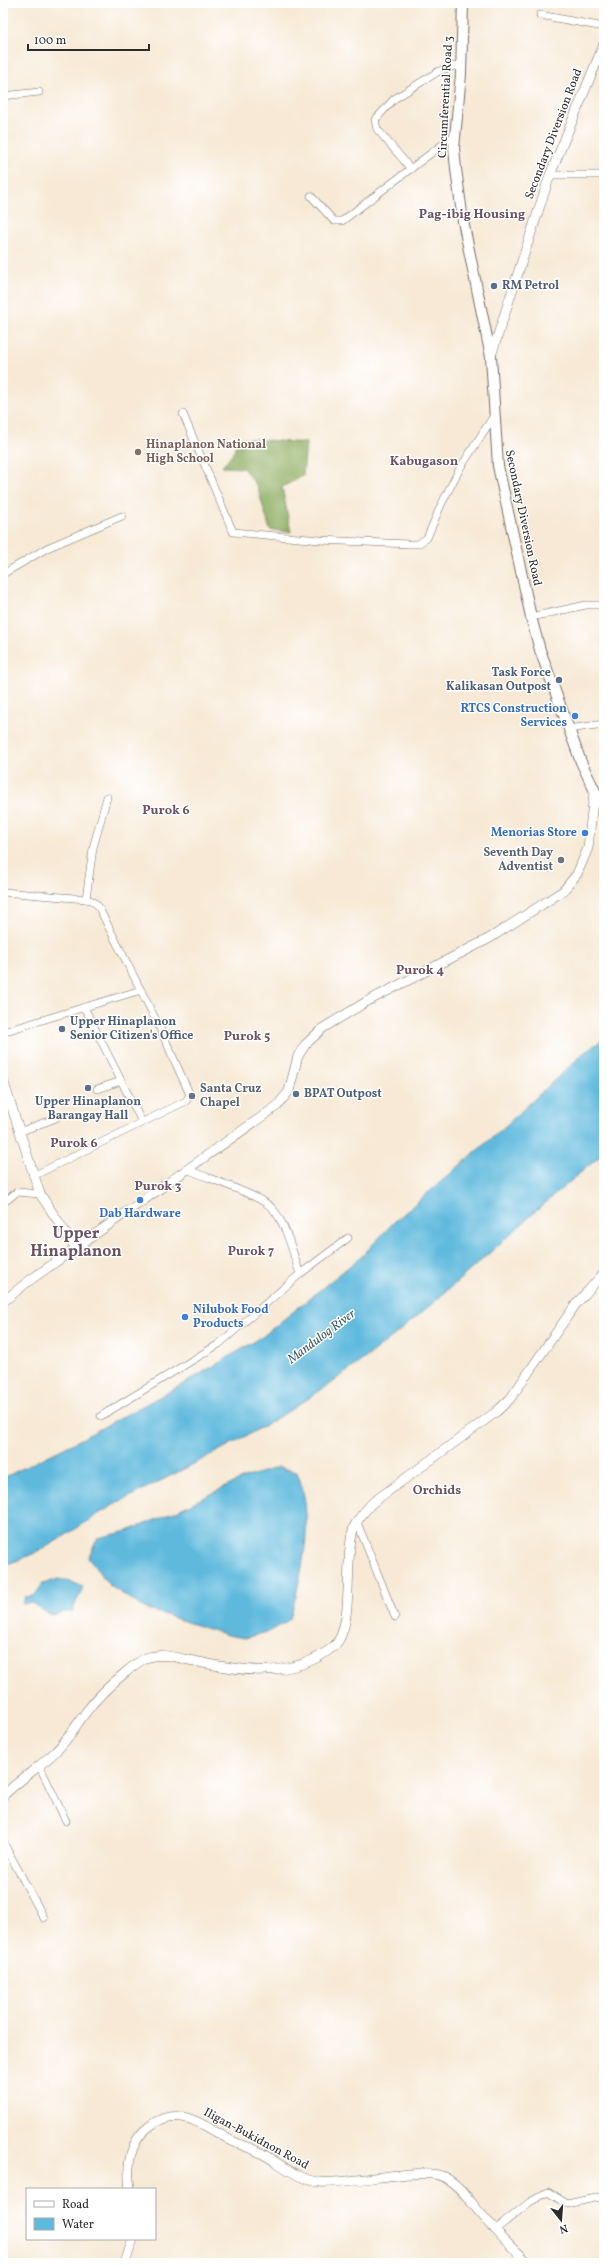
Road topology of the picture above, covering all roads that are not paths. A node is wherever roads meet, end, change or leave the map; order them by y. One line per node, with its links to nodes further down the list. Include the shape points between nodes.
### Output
1 (463, 3): 5 (main road, Circumferential Road 3)
2 (540, 15): 3 (street)
3 (604, 27)
4 (604, 44): 11 (street, Secondary Diversion Road)
5 (461, 64): 8 (main road, Circumferential Road 3); 9 (street, via 439,71 394,99 374,120 377,129)
6 (39, 92): 7 (street)
7 (3, 96)
8 (455, 135): 9 (street); 13 (main road, Circumferential Road 3, via 458,195)
9 (411, 169): 12 (street, via 342,221 334,221)
10 (604, 174): 11 (street)
11 (550, 175): 13 (street, Secondary Diversion Road)
12 (310, 196)
13 (491, 356): 15 (main road, Secondary Diversion Road)
14 (183, 414): 15 (street, via 233,532 320,540 408,544 418,544 427,538 456,475)
15 (493, 417): 19 (main road, Secondary Diversion Road, via 502,491)
16 (122, 516): 17 (street, via 47,548)
17 (3, 574)
18 (604, 605): 19 (street, via 586,605)
19 (531, 617): 21 (main road, Secondary Diversion Road)
20 (604, 724): 21 (street)
21 (568, 730): 22 (main road, Secondary Diversion Road)
22 (594, 792): 24 (main road, Secondary Diversion Road); 36 (street, via 588,848 577,874 563,891 490,938 366,1002 323,1028 305,1045 298,1056 289,1091 284,1100)
23 (107, 797): 26 (street, via 93,848)
24 (604, 810)
25 (3, 892): 26 (street)
26 (86, 899): 27 (street, via 93,901 103,912)
27 (141, 990): 28 (street); 34 (street, via 190,1095 186,1101)
28 (84, 1007): 29 (street); 31 (street)
29 (3, 1032)
30 (3, 1080): 35 (street)
31 (121, 1081): 32 (street); 34 (street)
32 (97, 1089)
33 (56, 1118): 35 (street)
34 (142, 1122): 37 (street)
35 (19, 1132): 37 (street)
36 (187, 1169): 41 (street); 43 (street, via 258,1199 272,1209 279,1218)
37 (33, 1176): 38 (street)
38 (40, 1194): 39 (street, via 17,1192); 41 (street)
39 (3, 1203)
40 (348, 1238): 43 (street)
41 (76, 1248): 44 (street)
42 (604, 1273): 46 (street, via 576,1304 510,1399 372,1503)
43 (300, 1274): 45 (street, via 219,1344)
44 (3, 1302)
45 (101, 1416)
46 (357, 1522): 47 (street); 48 (street, via 353,1532 347,1578 345,1626 333,1647 307,1661 281,1670 257,1672 165,1656 146,1658 104,1691 57,1750)
47 (394, 1617)
48 (39, 1765): 49 (street); 50 (street)
49 (3, 1796)
50 (66, 1821)
51 (3, 1842): 52 (street)
52 (44, 1918)
53 (130, 2188): 55 (street, Iligan-Bukidnon Road, via 131,2152 136,2141 150,2126 161,2120 180,2116 208,2126 230,2140 311,2180 333,2182 414,2175 442,2176 463,2192)
54 (604, 2196): 55 (street, via 567,2204 548,2192 530,2202)
55 (495, 2230): 58 (street, Iligan-Bukidnon Road)
56 (133, 2240): 57 (street)
57 (125, 2263)
58 (529, 2263)

